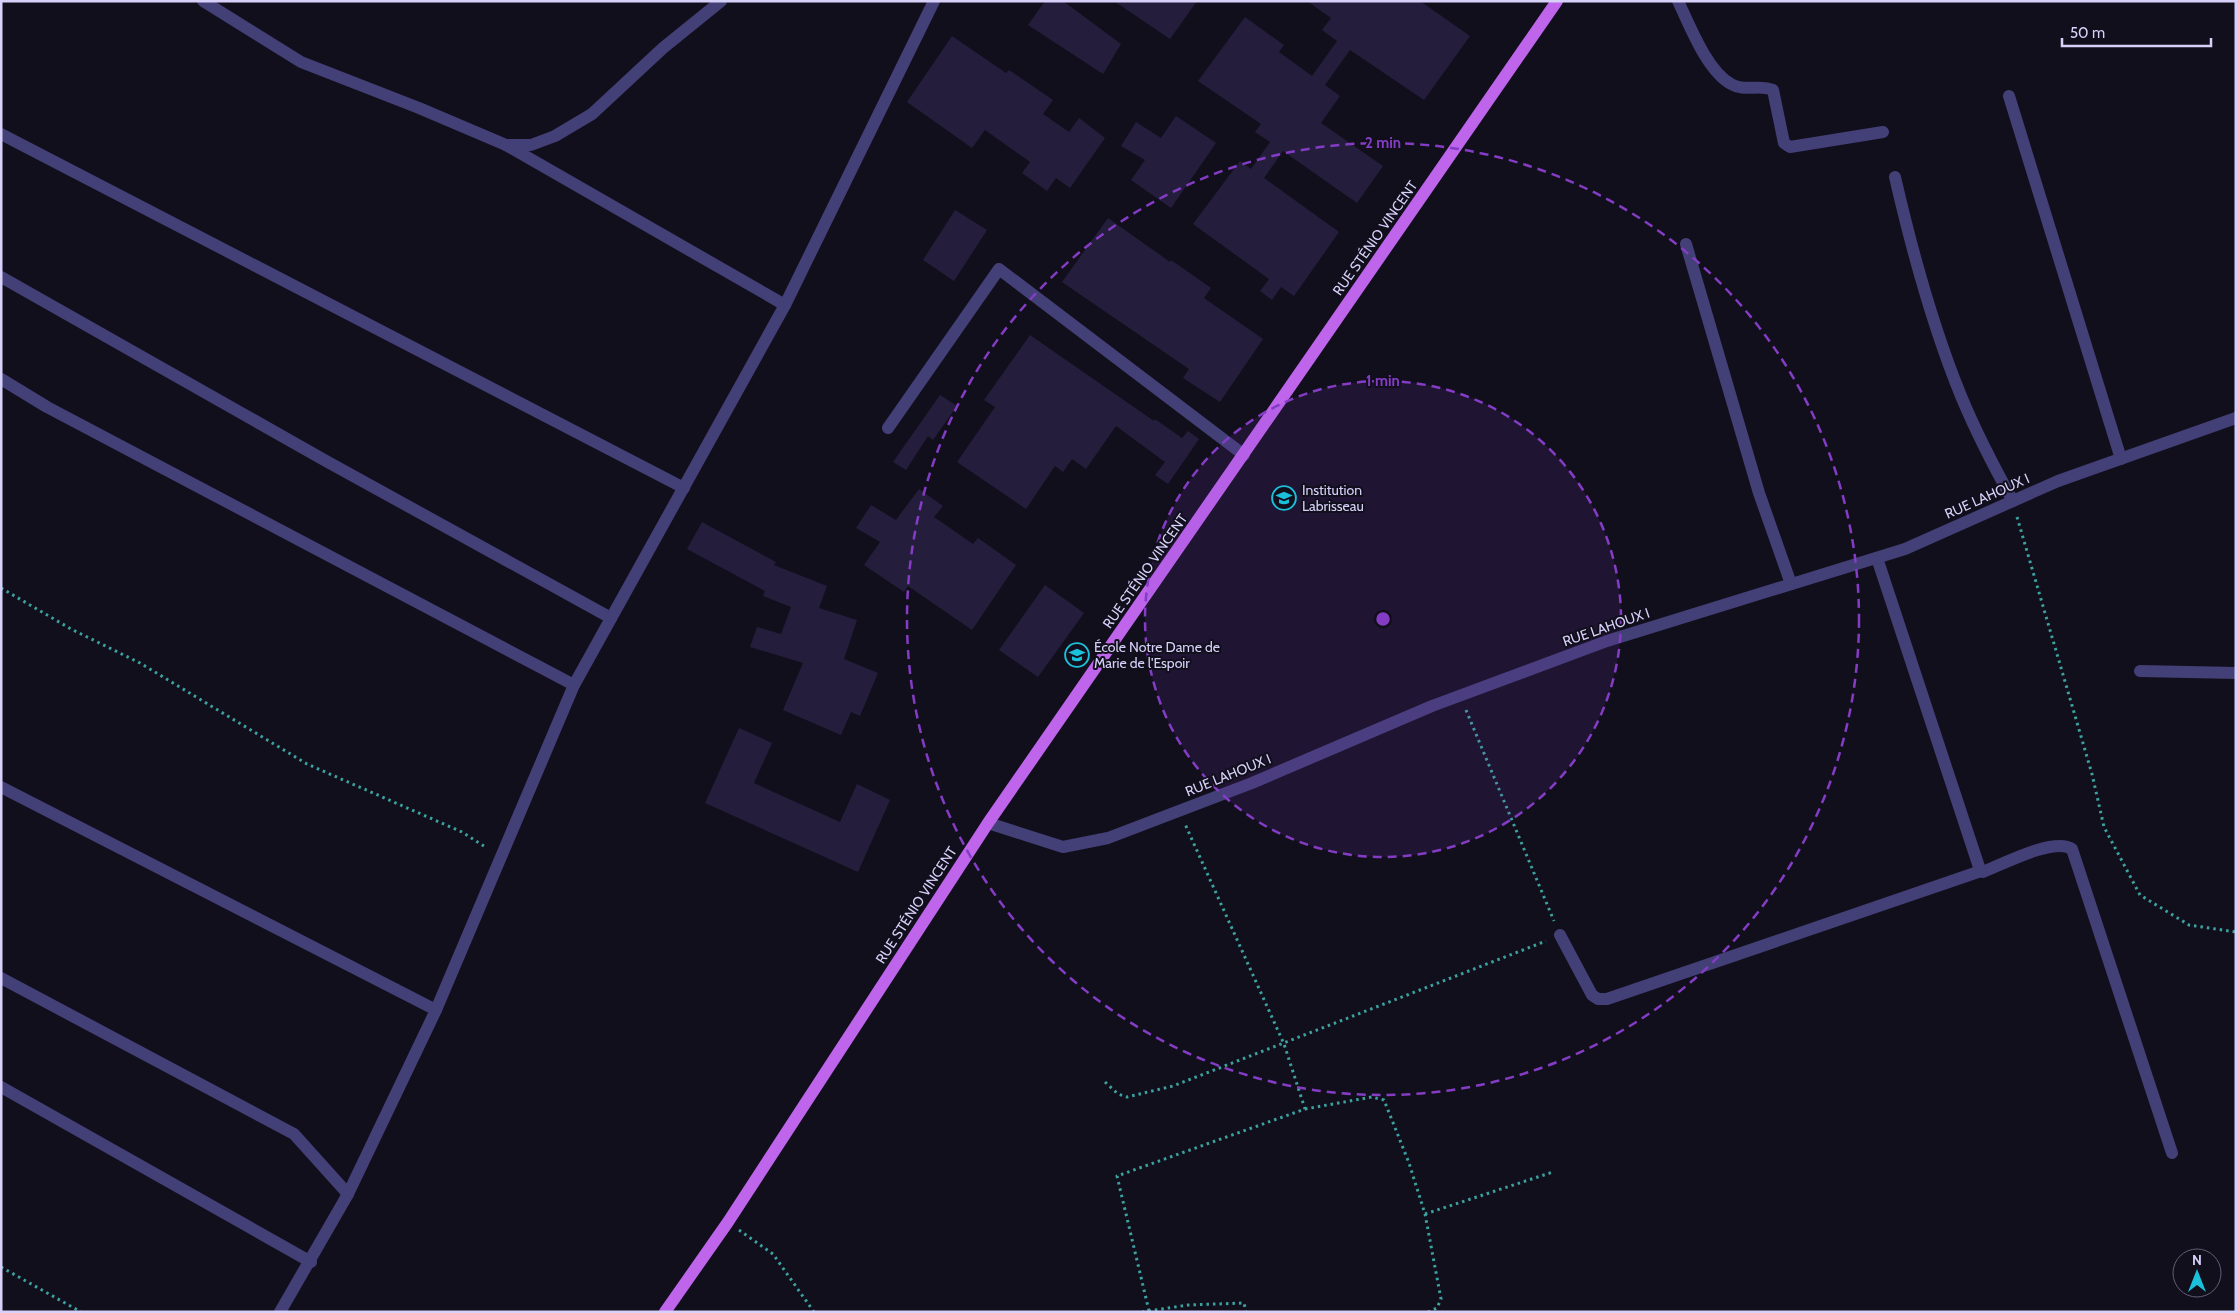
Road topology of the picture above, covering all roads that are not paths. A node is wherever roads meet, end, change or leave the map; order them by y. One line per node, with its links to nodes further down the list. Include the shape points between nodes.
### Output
1 (720, 1): 9 (street, via 592,114 555,136 531,145)
2 (934, 1): 13 (street)
3 (1556, 1): 17 (main road, RUE STÉNIO VINCENT)
4 (1678, 1): 7 (street, via 1716,72 1732,85 1744,88 1765,86 1772,90 1784,143 1790,147)
5 (212, 4): 9 (street, via 301,62)
6 (2009, 96): 18 (street)
7 (1884, 132)
8 (1, 134): 19 (street)
9 (506, 145): 13 (street)
10 (1895, 177): 20 (street, via 1938,334 1964,404)
11 (1686, 244): 22 (street, via 1759,493)
12 (1, 277): 23 (street)
13 (785, 305): 19 (street)
14 (1, 379): 26 (street, via 47,407)
15 (2236, 418): 18 (street, RUE LAHOUX I)
16 (888, 428): 17 (street, via 999,269)
17 (1244, 455): 28 (main road, RUE STÉNIO VINCENT)
18 (2121, 459): 20 (street, RUE LAHOUX I)
19 (684, 488): 23 (street)
20 (2013, 501): 21 (street, RUE LAHOUX I, via 1905,549)
21 (1876, 558): 22 (street, RUE LAHOUX I); 29 (street)
22 (1791, 584): 28 (street, RUE LAHOUX I, via 1607,641 1460,695 1252,783 1108,838 1063,847)
23 (611, 618): 26 (street)
24 (2140, 671): 25 (street)
25 (2236, 673)
26 (574, 685): 32 (street)
27 (1, 788): 32 (street)
28 (988, 823): 38 (main road, RUE STÉNIO VINCENT, via 728,1222)
29 (1981, 871): 30 (street, via 1607,999 1592,995); 34 (street, via 2052,845 2072,849)
30 (1560, 935)
31 (1, 978): 35 (street, via 294,1134)
32 (436, 1010): 35 (street)
33 (1, 1087): 36 (street)
34 (2172, 1152)
35 (348, 1194): 36 (street)
36 (310, 1262): 37 (street)
37 (280, 1312)
38 (665, 1312)

